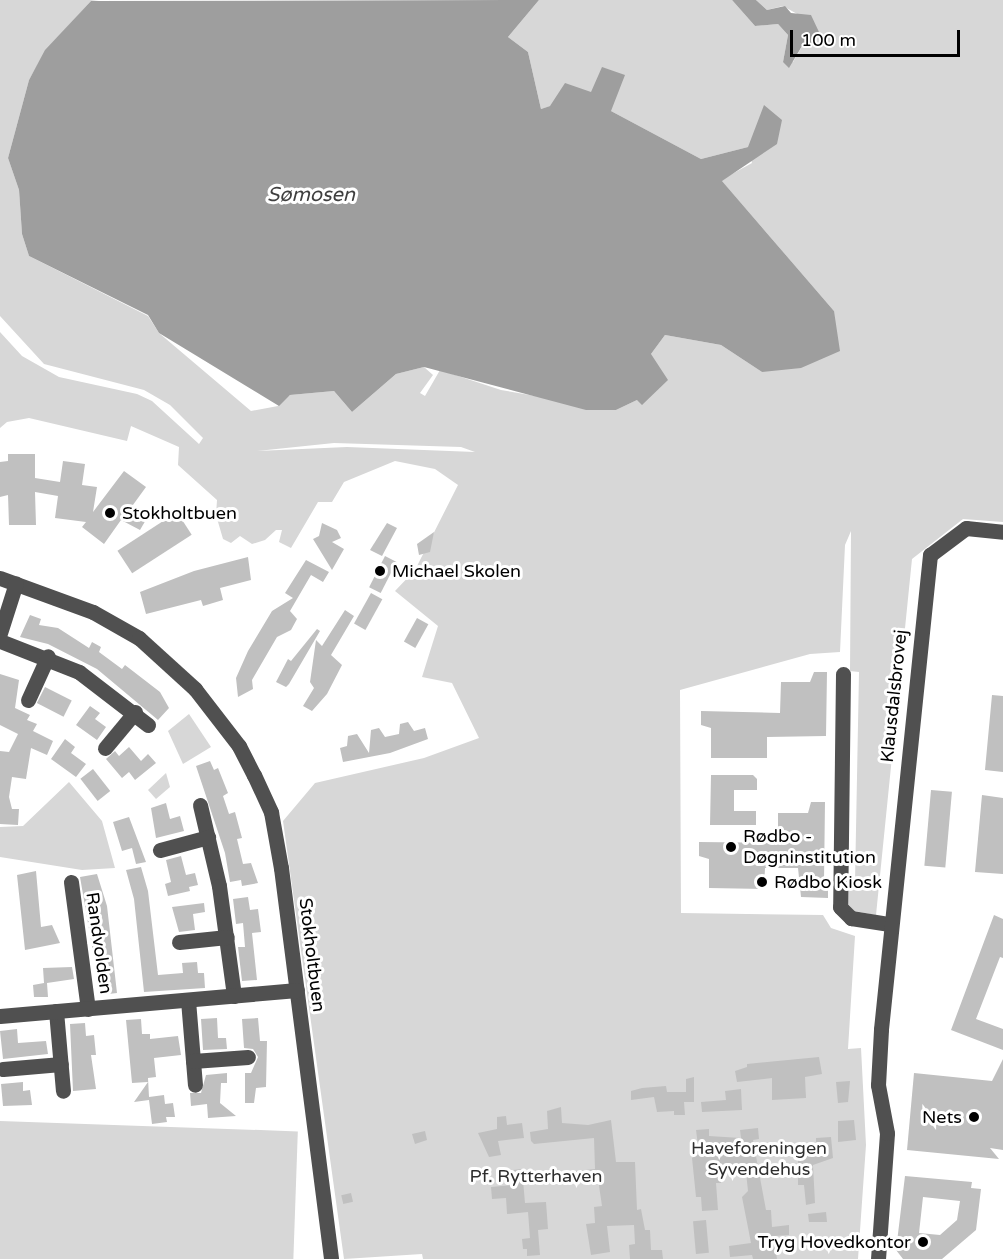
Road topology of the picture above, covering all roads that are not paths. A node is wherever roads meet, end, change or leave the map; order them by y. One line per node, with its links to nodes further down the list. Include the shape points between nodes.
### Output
1 (1003, 532): 16 (street, Klausdalsbrovej, via 966,528 930,555)
2 (0, 578): 3 (street, Stokholtbuen)
3 (16, 583): 4 (street); 19 (street, Stokholtbuen, via 93,612 139,638 178,670 239,746 271,812)
4 (0, 633)
5 (0, 641): 6 (street)
6 (48, 656): 8 (street); 9 (street, via 108,690)
7 (843, 674): 16 (street, via 840,907 851,918)
8 (28, 700)
9 (135, 712): 10 (street); 11 (street)
10 (148, 725)
11 (105, 748)
12 (200, 805): 13 (street)
13 (208, 837): 14 (street); 17 (street)
14 (160, 850)
15 (71, 882): 22 (street, Randvolden, via 80,925)
16 (890, 924): 32 (street, Klausdalsbrovej, via 878,1085 887,1132)
17 (228, 937): 18 (street); 20 (street)
18 (179, 942)
19 (297, 990): 20 (street, Randvolden); 31 (street, Stokholtbuen)
20 (234, 996): 21 (street, Randvolden)
21 (188, 1000): 22 (street, Randvolden); 26 (street)
22 (88, 1009): 23 (street, Randvolden)
23 (56, 1011): 24 (street, Randvolden); 27 (street)
24 (0, 1016)
25 (248, 1057): 26 (street)
26 (193, 1061): 29 (street)
27 (61, 1064): 28 (street); 30 (street)
28 (3, 1069)
29 (195, 1084)
30 (63, 1091)
31 (331, 1259)
32 (878, 1259)

